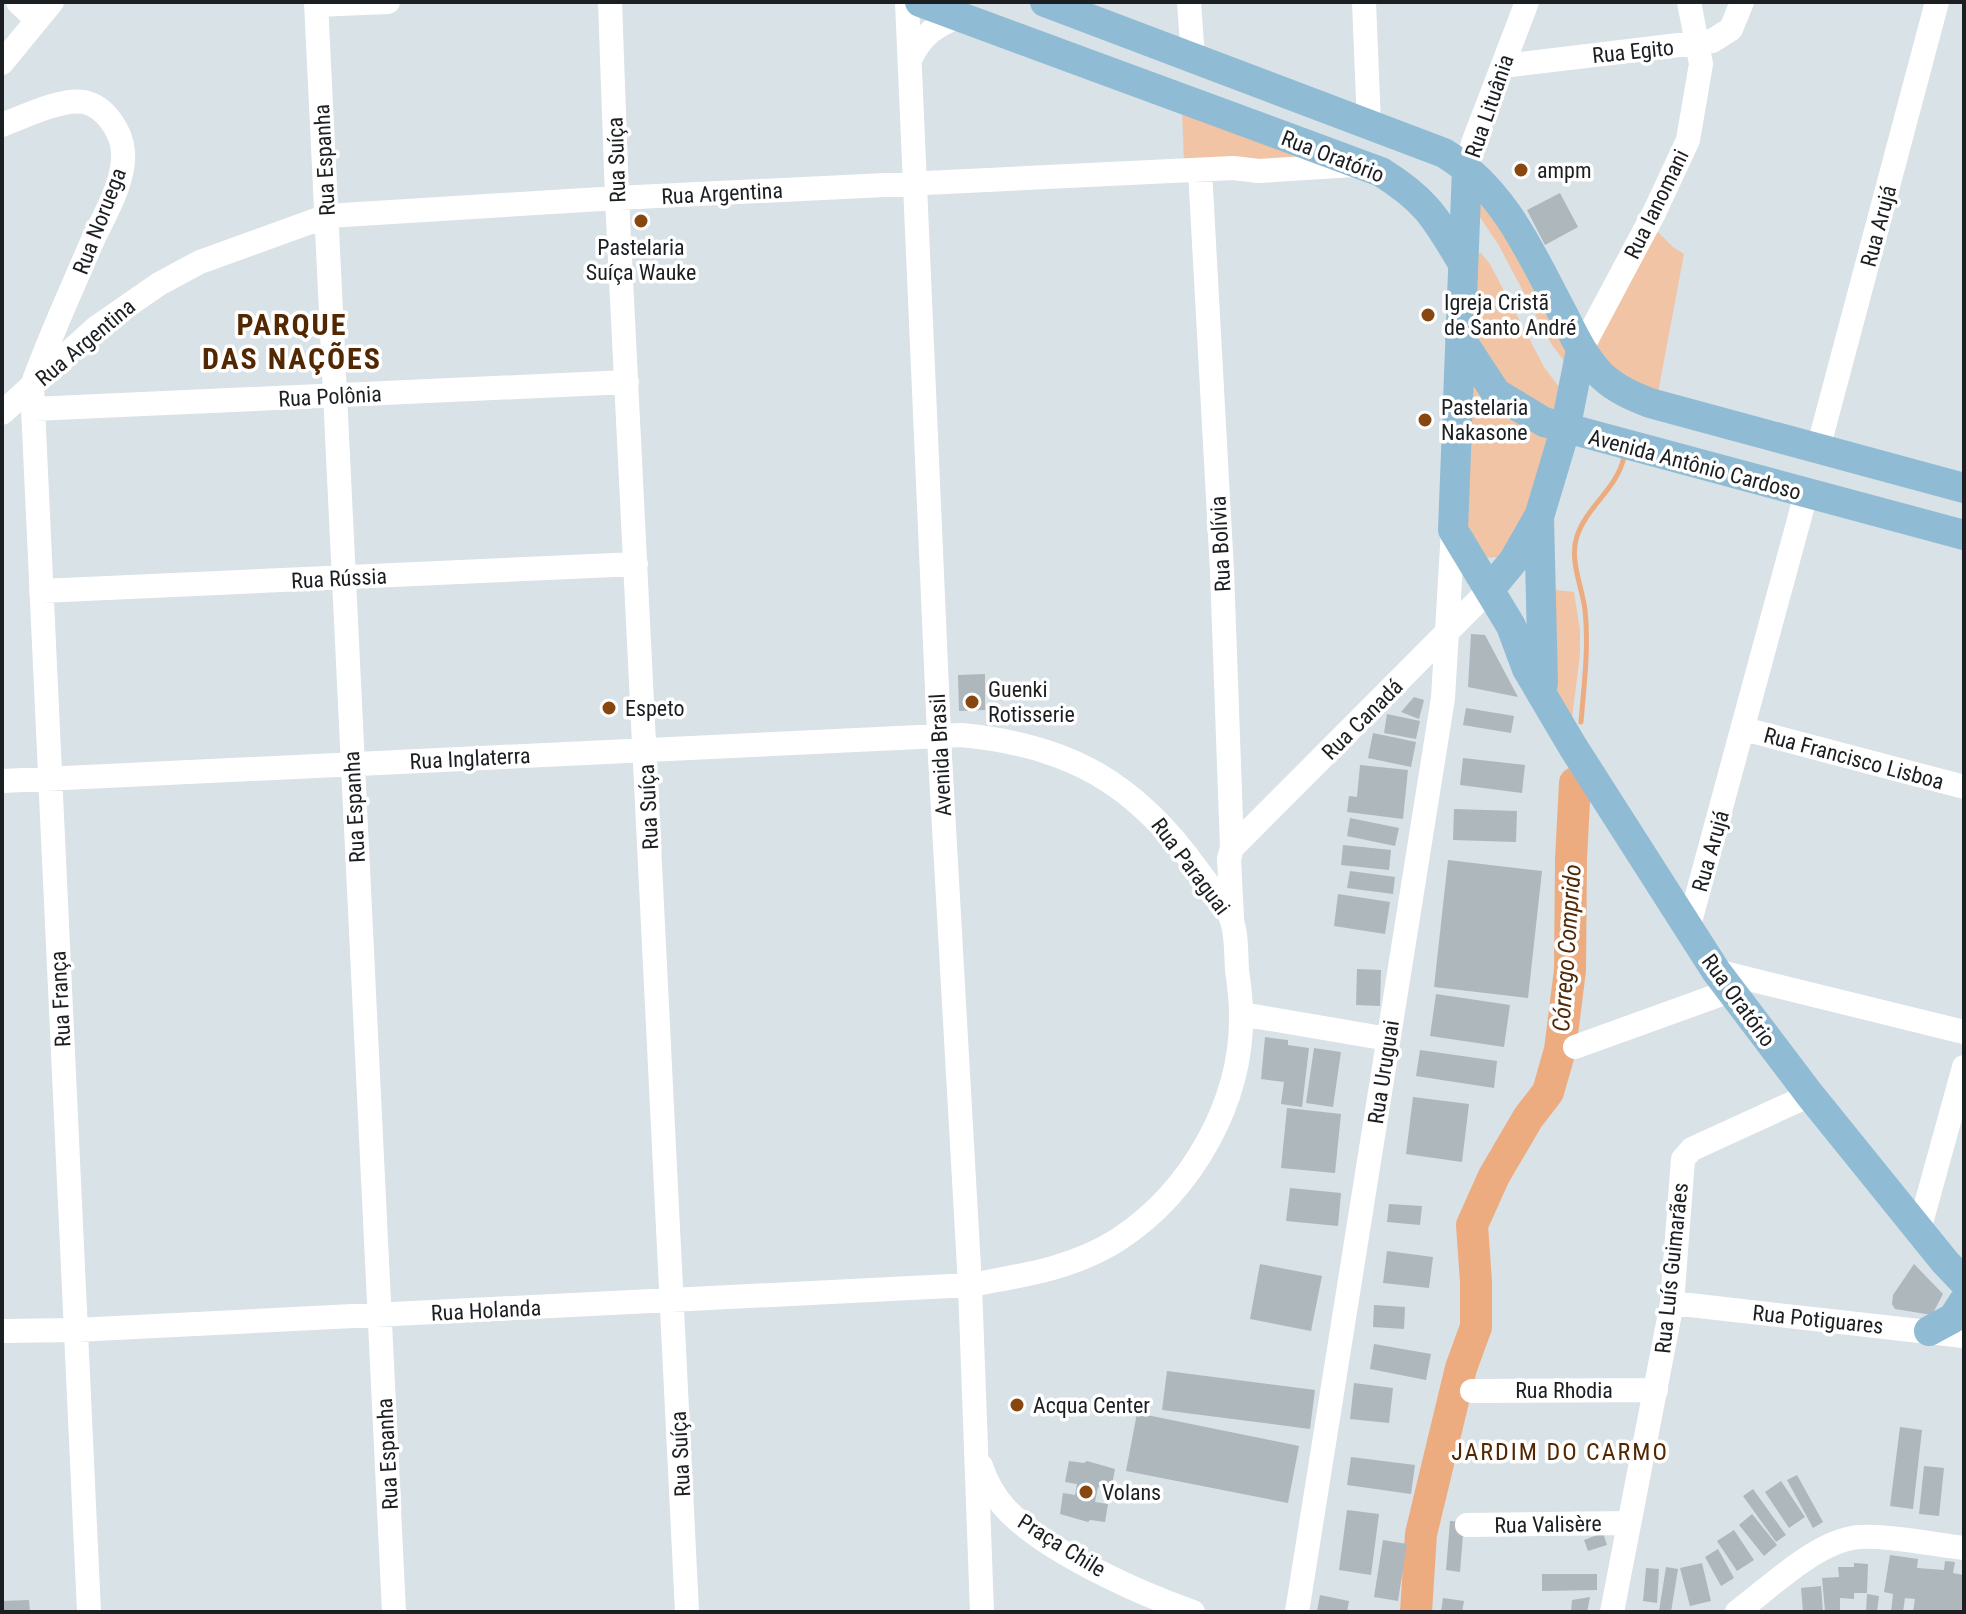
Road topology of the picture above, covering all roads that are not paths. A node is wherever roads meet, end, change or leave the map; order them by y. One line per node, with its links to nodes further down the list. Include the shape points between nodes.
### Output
1 (18, 2): 14 (street)
2 (388, 2): 13 (street)
3 (610, 2): 27 (street, Rua Suíça)
4 (907, 2): 17 (street, Avenida Brasil)
5 (920, 2): 15 (main road, Rua Oratório)
6 (1045, 2): 18 (main road, Rua Oratório)
7 (1189, 2): 18 (street)
8 (1364, 2): 21 (street)
9 (1527, 2): 20 (street, Rua Lituânia)
10 (1689, 2): 16 (street, Rua Ianomani)
11 (1742, 2): 16 (street, Rua Egito, via 1731,29 1719,39)
12 (1937, 2): 37 (street, Rua Arujá)
13 (316, 4): 28 (street, Rua Espanha)
14 (45, 11): 19 (street)
15 (960, 16): 17 (street, via 926,34); 23 (main road, Rua Oratório)
16 (1696, 44): 20 (street, Rua Egito); 31 (street, Rua Ianomani, via 1701,64 1681,156)
17 (911, 58): 26 (street, Avenida Brasil)
18 (1193, 58): 21 (main road, Rua Oratório)
19 (2, 63)
20 (1503, 66): 24 (street, Rua Lituânia)
21 (1369, 124): 24 (main road, Rua Oratório, via 1444,153)
22 (2, 125): 34 (street, Rua Noruega, via 47,108 85,102 104,113 116,129 123,153 118,181 46,346)
23 (1359, 165): 25 (street, Rua Argentina); 29 (main road, Rua Oratório, via 1413,193)
24 (1467, 169): 29 (main road, Rua Lituânia); 31 (main road, Rua Oratório, via 1510,215)
25 (1200, 170): 26 (street, Rua Argentina); 56 (street, Rua Bolívia)
26 (915, 183): 27 (street, Rua Argentina); 50 (street, Avenida Brasil)
27 (617, 198): 28 (street, Rua Argentina); 32 (street, Rua Suíça)
28 (327, 216): 33 (street, Rua Espanha); 34 (street, Rua Argentina, via 200,262 134,299 97,327)
29 (1462, 262): 30 (main road)
30 (1460, 338): 36 (main road, Avenida Antônio Cardoso, via 1496,393); 41 (main road)
31 (1581, 350): 36 (main road, Rua Oratório); 37 (main road, Avenida Antônio Cardoso, via 1601,375 1633,397)
32 (627, 382): 33 (street, Rua Polônia); 43 (street, Rua Suíça)
33 (335, 396): 34 (street, Rua Polônia); 45 (street, Rua Espanha)
34 (32, 397): 35 (street, Rua Argentina); 46 (street, Rua França)
35 (2, 413)
36 (1565, 430): 39 (main road, Avenida Antônio Cardoso); 40 (main road, Rua Oratório)
37 (1818, 449): 38 (main road, Avenida Antônio Cardoso)
38 (1964, 488)
39 (1806, 494): 42 (main road, Avenida Antônio Cardoso); 49 (street, Rua Arujá)
40 (1539, 517): 44 (main road, via 1514,560); 48 (main road, Rua Oratório)
41 (1453, 530): 44 (main road, Rua Oratório); 47 (street, Rua Uruguai)
42 (1964, 535)
43 (636, 564): 45 (street, Rua Rússia); 51 (street, Rua Suíça)
44 (1482, 577): 47 (street, Rua Canadá); 48 (main road, Rua Oratório)
45 (345, 578): 46 (street, Rua Rússia); 52 (street, Rua Espanha)
46 (41, 591): 53 (street, Rua França)
47 (1445, 637): 56 (street, Rua Canadá); 62 (street, Rua Uruguai, via 1443,698)
48 (1544, 697): 58 (main road, Rua Oratório)
49 (1744, 729): 55 (street, Rua Francisco Lisboa); 58 (street, Rua Arujá)
50 (939, 736): 51 (street, Rua Inglaterra); 57 (street, Rua Paraguai, via 1027,744 1095,772 1157,819); 68 (street, Avenida Brasil)
51 (645, 750): 52 (street, Rua Inglaterra); 69 (street, Rua Suíça)
52 (351, 763): 53 (street, Rua Inglaterra); 72 (street, Rua Espanha)
53 (50, 779): 54 (street, Rua Inglaterra); 73 (street, Rua França)
54 (2, 781)
55 (1964, 787)
56 (1232, 848): 57 (street, Rua Bolívia)
57 (1232, 918): 60 (street, Rua Paraguai)
58 (1688, 929): 59 (main road, Rua Oratório)
59 (1723, 981): 61 (street); 63 (street); 65 (main road, Rua Oratório)
60 (1241, 1014): 62 (street); 68 (street, Rua Paraguai, via 1237,1057 1221,1116 1187,1173 1156,1210 1092,1254 1062,1266)
61 (1964, 1032)
62 (1388, 1039): 90 (street, Rua Uruguai)
63 (1575, 1047)
64 (1964, 1067): 66 (street)
65 (1810, 1095): 66 (main road, Rua Oratório); 71 (street, Rua Luís Guimarães, via 1685,1155)
66 (1919, 1230): 67 (main road, Rua Oratório)
67 (1964, 1282)
68 (970, 1285): 69 (street, Rua Holanda); 79 (street, Avenida Brasil)
69 (673, 1300): 72 (street, Rua Holanda); 88 (street, Rua Suíça)
70 (1964, 1301): 75 (main road, via 1953,1318)
71 (1672, 1303): 75 (street, Rua Potiguares); 77 (street, Rua Luís Guimarães)
72 (381, 1315): 73 (street, Rua Holanda); 87 (street, Rua Espanha)
73 (75, 1330): 74 (street, Rua Holanda); 86 (street, Rua França)
74 (2, 1331)
75 (1929, 1331): 76 (street, Rua Potiguares)
76 (1964, 1336)
77 (1656, 1390): 78 (street, Rua Rhodia); 80 (street, Rua Luís Guimarães)
78 (1472, 1391)
79 (975, 1452): 82 (street, Praça Chile, via 995,1495); 83 (street)
80 (1629, 1523): 81 (street, Rua Valisère); 91 (street, Rua Luís Guimarães)
81 (1467, 1525)
82 (1024, 1526): 83 (street, via 994,1528); 85 (street, Praça Chile, via 1078,1559)
83 (980, 1542): 89 (street)
84 (1964, 1548): 92 (street, via 1866,1537 1843,1540 1817,1552)
85 (1186, 1611)
86 (89, 1612)
87 (394, 1612)
88 (687, 1612)
89 (982, 1612)
90 (1297, 1612)
91 (1612, 1612)
92 (1737, 1612)

